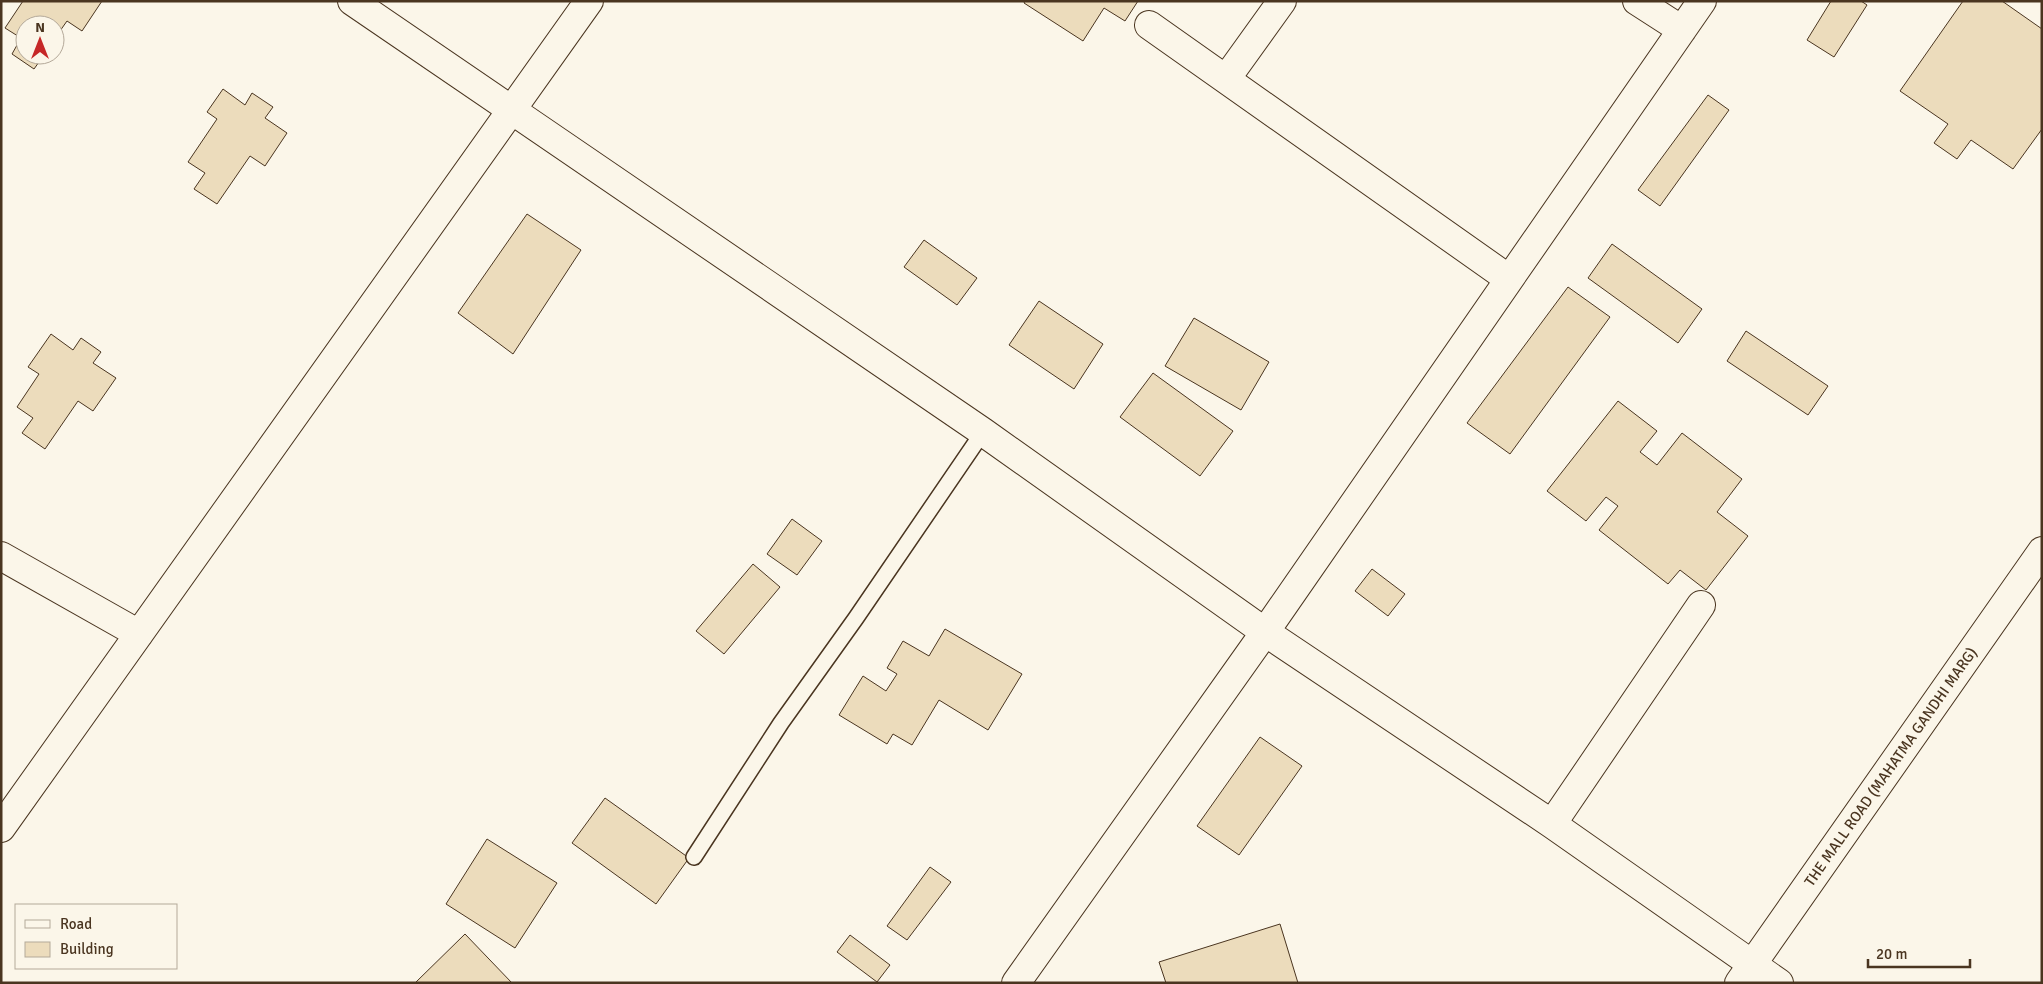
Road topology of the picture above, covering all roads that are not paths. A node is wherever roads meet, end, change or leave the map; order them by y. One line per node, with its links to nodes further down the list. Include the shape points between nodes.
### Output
1 (352, 1): 9 (street)
2 (589, 1): 9 (street)
3 (1282, 1): 8 (street)
4 (1637, 1): 7 (street)
5 (1702, 1): 7 (street)
6 (1149, 25): 8 (street)
7 (1682, 30): 10 (street)
8 (1226, 79): 10 (street)
9 (510, 109): 11 (street); 16 (street)
10 (1509, 279): 15 (street)
11 (984, 432): 15 (street); 19 (lane, via 781,723)
12 (2042, 551): 20 (street, THE MALL ROAD (MAHATMA GANDHI MARG))
13 (1, 556): 16 (street)
14 (1701, 604): 17 (street)
15 (1265, 632): 17 (street); 21 (street)
16 (139, 634): 18 (street)
17 (1552, 824): 20 (street)
18 (1, 828)
19 (694, 857)
20 (1745, 973): 22 (street)
21 (1016, 983)
22 (1780, 983)

